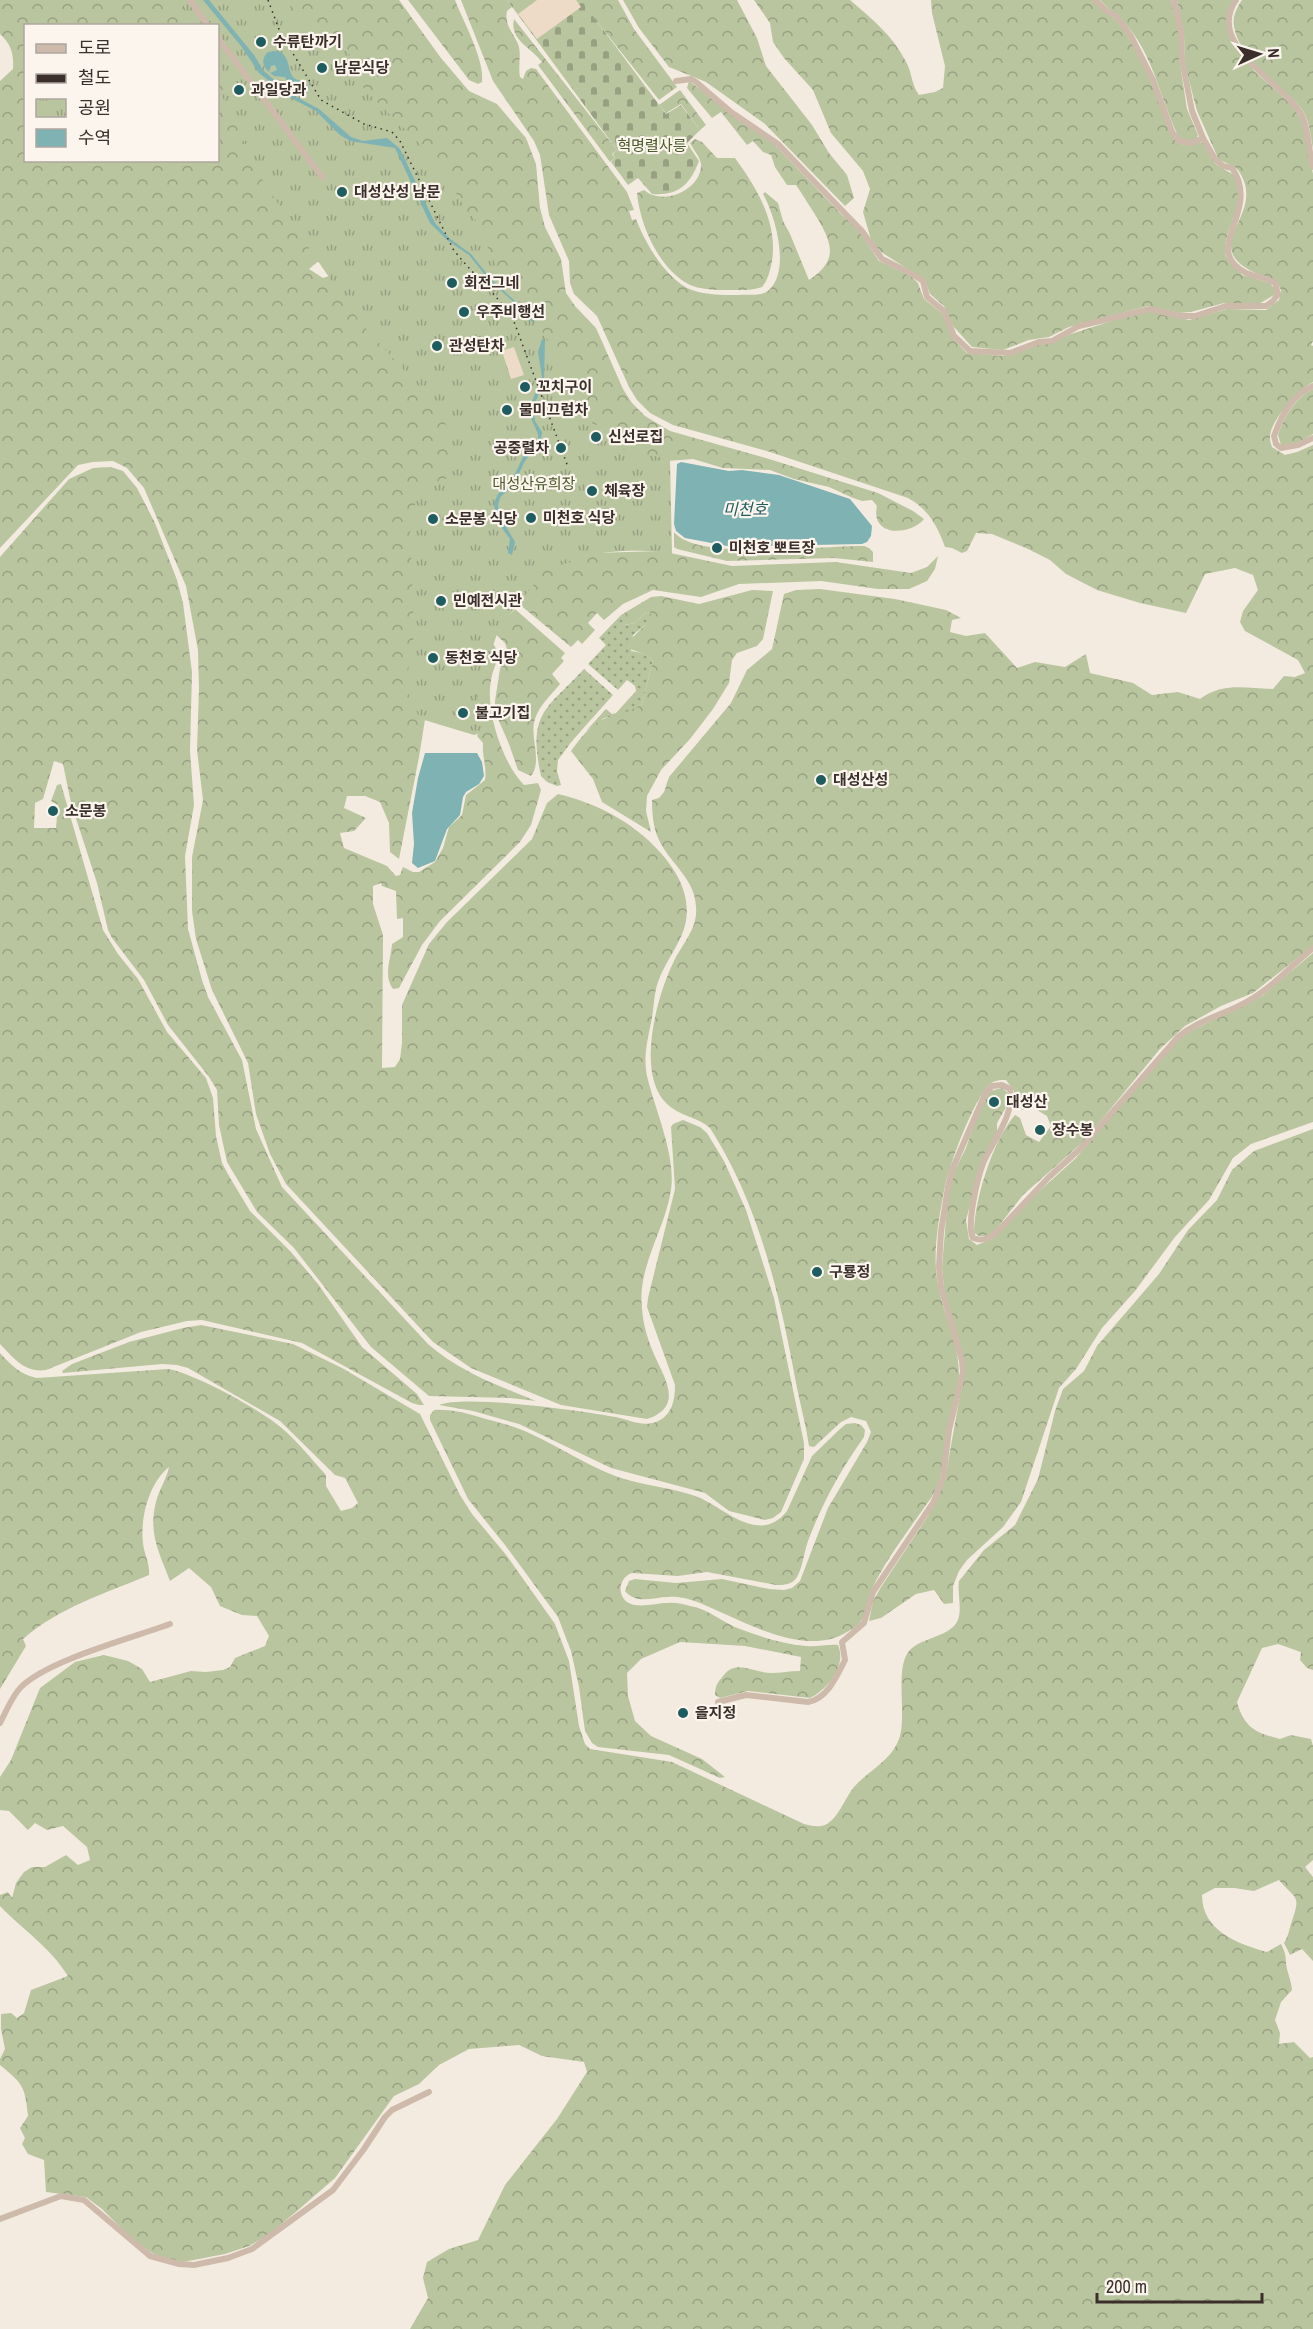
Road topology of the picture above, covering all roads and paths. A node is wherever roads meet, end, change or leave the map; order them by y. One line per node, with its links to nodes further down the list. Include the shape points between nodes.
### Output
1 (190, 0): 5 (street)
2 (1095, 0): 8 (street, via 1116,16 1131,36 1179,141 1192,143)
3 (1174, 0): 8 (street, via 1192,111)
4 (1236, 0): 9 (street, via 1229,18 1232,38 1302,115)
5 (207, 24)
6 (219, 39): 10 (street)
7 (676, 81): 8 (street, via 696,82 778,144 862,231 882,259 922,281 927,297 944,311 954,336 970,351 1010,352 1052,340 1079,326 1131,312 1150,309 1195,316 1226,306 1266,306 1273,301 1278,294 1275,283 1240,270 1228,256 1226,248 1242,189 1232,168 1218,163)
8 (1203, 138)
9 (1313, 167)
10 (322, 177)
11 (1313, 386): 12 (street, via 1300,392 1274,436 1281,448 1298,446)
12 (1313, 438)
13 (1313, 948): 15 (street, via 1268,988 1191,1026 1178,1037 1080,1149 997,1232 980,1240 970,1233 970,1216 984,1162 998,1138 1012,1099 1010,1089 1002,1085 992,1086 985,1094 952,1170 941,1232 941,1287 963,1372 949,1430 943,1478 933,1503 873,1592 864,1623 842,1642 845,1660 827,1690 808,1702 746,1695)
14 (170, 1624): 16 (street, via 45,1671 21,1687)
15 (718, 1702)
16 (0, 1723)
17 (429, 2092): 18 (street, via 385,2116 333,2190 252,2249 228,2258 180,2265 150,2256 84,2199 61,2196)
18 (0, 2219)

